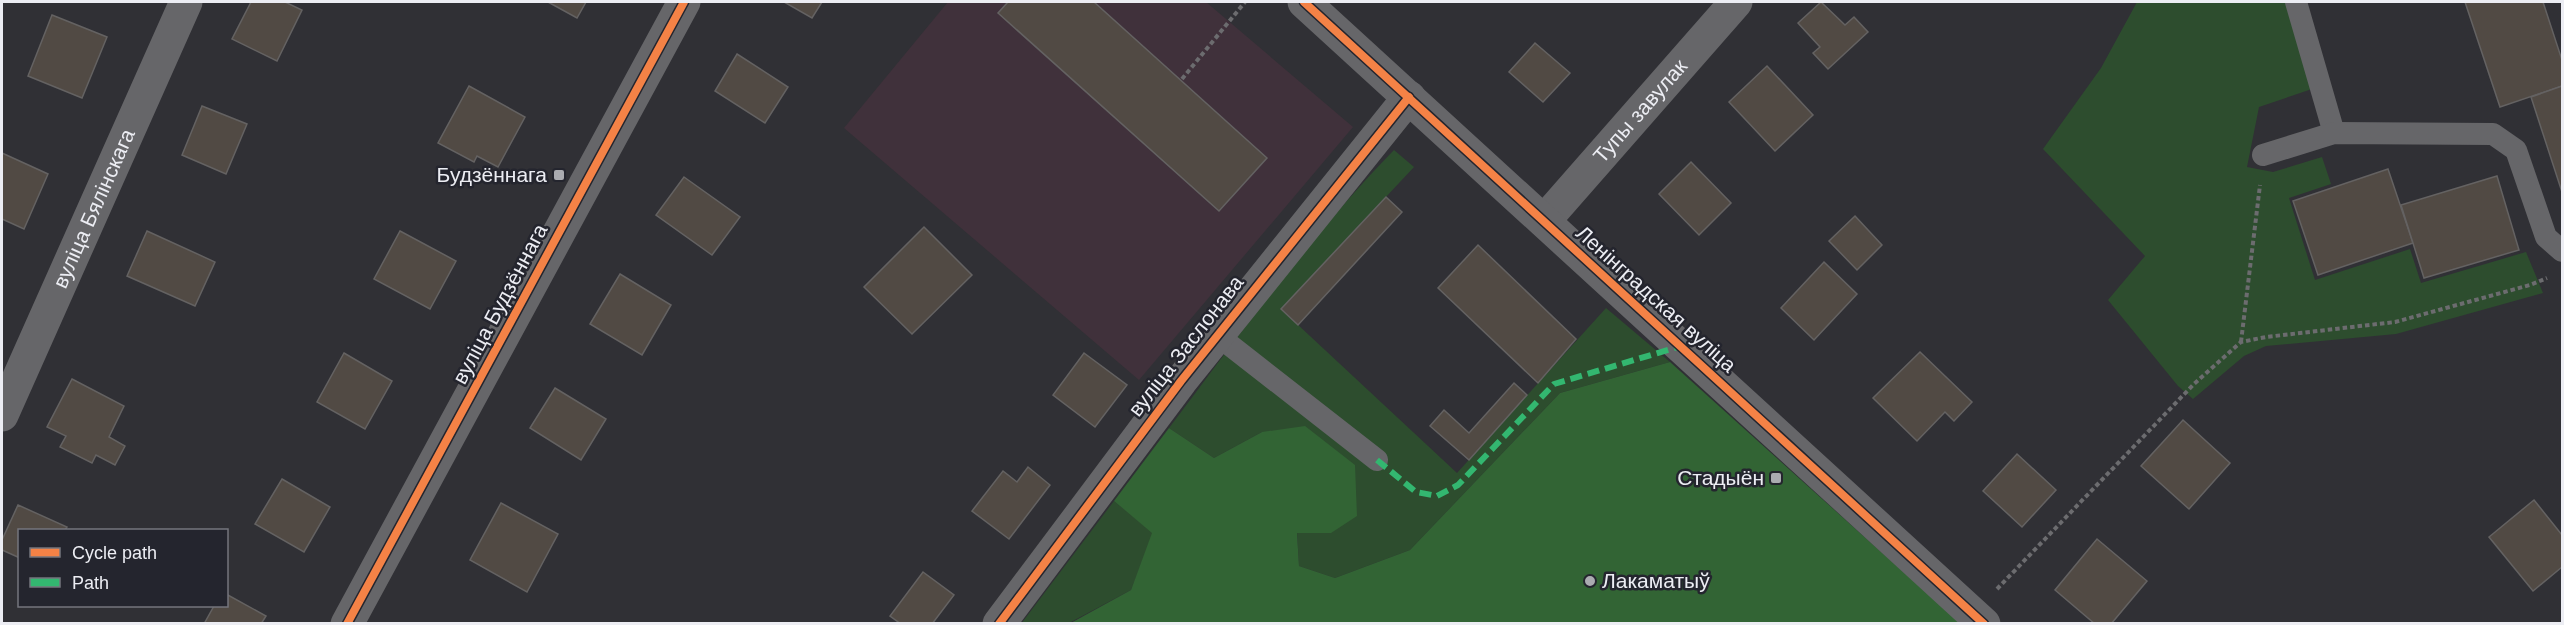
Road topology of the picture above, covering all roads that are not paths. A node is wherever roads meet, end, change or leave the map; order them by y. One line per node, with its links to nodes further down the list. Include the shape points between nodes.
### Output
1 (186, 2): 12 (street, вуліца Бялінскага)
2 (684, 2): 15 (street, вуліца Будзённага)
3 (1304, 2): 6 (street, Ленінградская вуліца)
4 (1736, 2): 9 (street, Тупы завулак)
5 (2296, 2): 7 (lane)
6 (1409, 98): 9 (street, Ленінградская вуліца); 11 (street, вуліца Заслонава)
7 (2334, 132): 8 (lane); 10 (lane, via 2493,134 2516,150 2546,237)
8 (2263, 155)
9 (1544, 221): 14 (street, Ленінградская вуліца)
10 (2562, 251)
11 (1217, 334): 13 (lane); 16 (street, вуліца Заслонава)
12 (2, 415)
13 (1377, 460)
14 (1979, 618)
15 (347, 624)
16 (999, 624)

